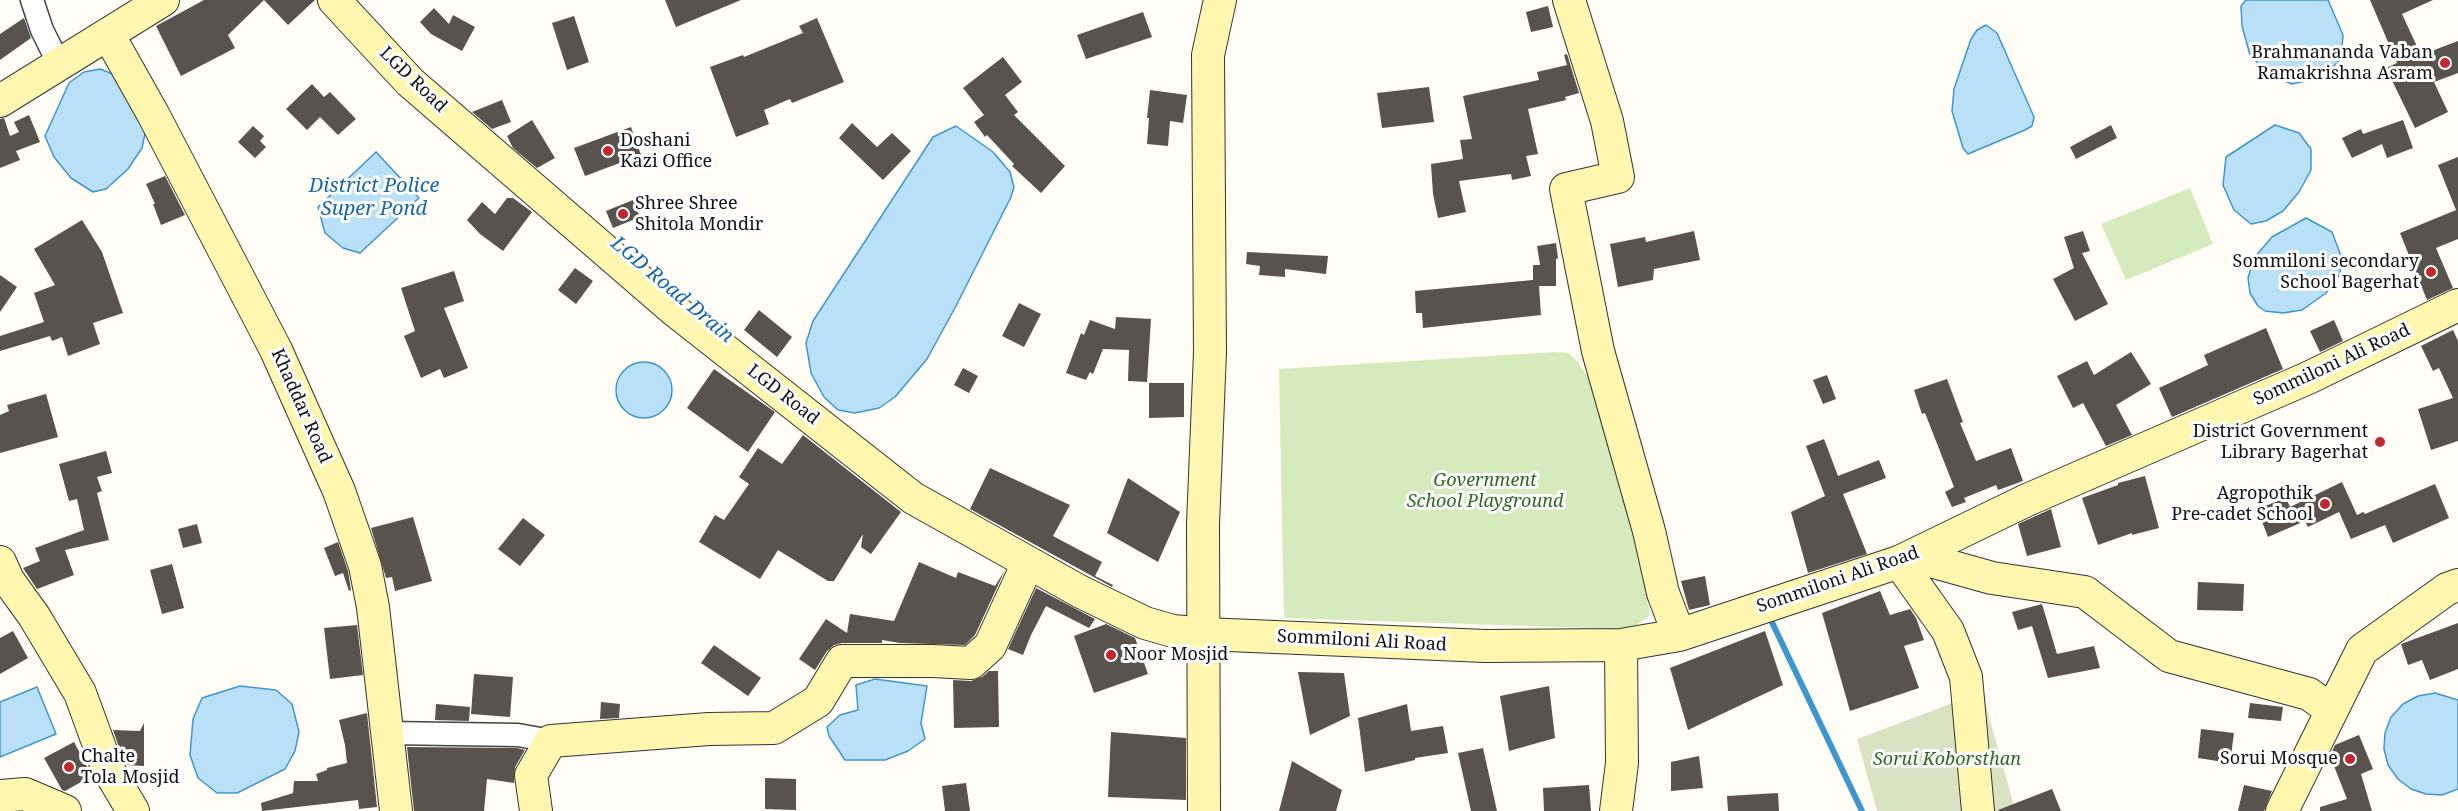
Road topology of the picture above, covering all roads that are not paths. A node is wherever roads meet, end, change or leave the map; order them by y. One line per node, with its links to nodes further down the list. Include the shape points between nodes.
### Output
1 (32, 0): 7 (street)
2 (163, 0): 6 (street)
3 (334, 0): 12 (street, LGD Road, via 411,82 674,310 913,498)
4 (1220, 0): 14 (street, via 1208,55)
5 (1569, 0): 15 (street, via 1607,121 1618,177 1566,189 1599,351 1663,593)
6 (108, 34): 7 (street); 18 (street, Khaddar Road, via 276,350 339,491 365,566)
7 (59, 64): 8 (street)
8 (0, 101)
9 (2458, 305): 10 (street, Sommiloni Ali Road, via 2308,378 2027,500)
10 (1906, 559): 15 (street, Sommiloni Ali Road); 17 (street, via 1992,578 2085,592 2169,656 2309,694); 27 (street, via 1948,631 1966,677)
11 (0, 562): 22 (street, via 80,693 107,767)
12 (1028, 562): 14 (street, LGD Road, via 1145,623); 19 (street, via 990,646 971,663 842,662 818,700 774,728)
13 (2458, 585): 17 (street, via 2362,650)
14 (1205, 634): 16 (street, Sommiloni Ali Road, via 1485,646); 25 (street)
15 (1679, 635): 16 (street, Sommiloni Ali Road)
16 (1621, 645): 26 (street, via 1622,763)
17 (2331, 710): 28 (street)
18 (388, 734): 19 (street, via 518,735); 23 (street, Khaddar Road)
19 (551, 741): 24 (street, via 531,775)
20 (0, 796): 21 (street, via 25,794)
21 (65, 811)
22 (134, 811)
23 (396, 811)
24 (536, 811)
25 (1204, 811)
26 (1616, 811)
27 (1978, 811)
28 (2282, 811)

